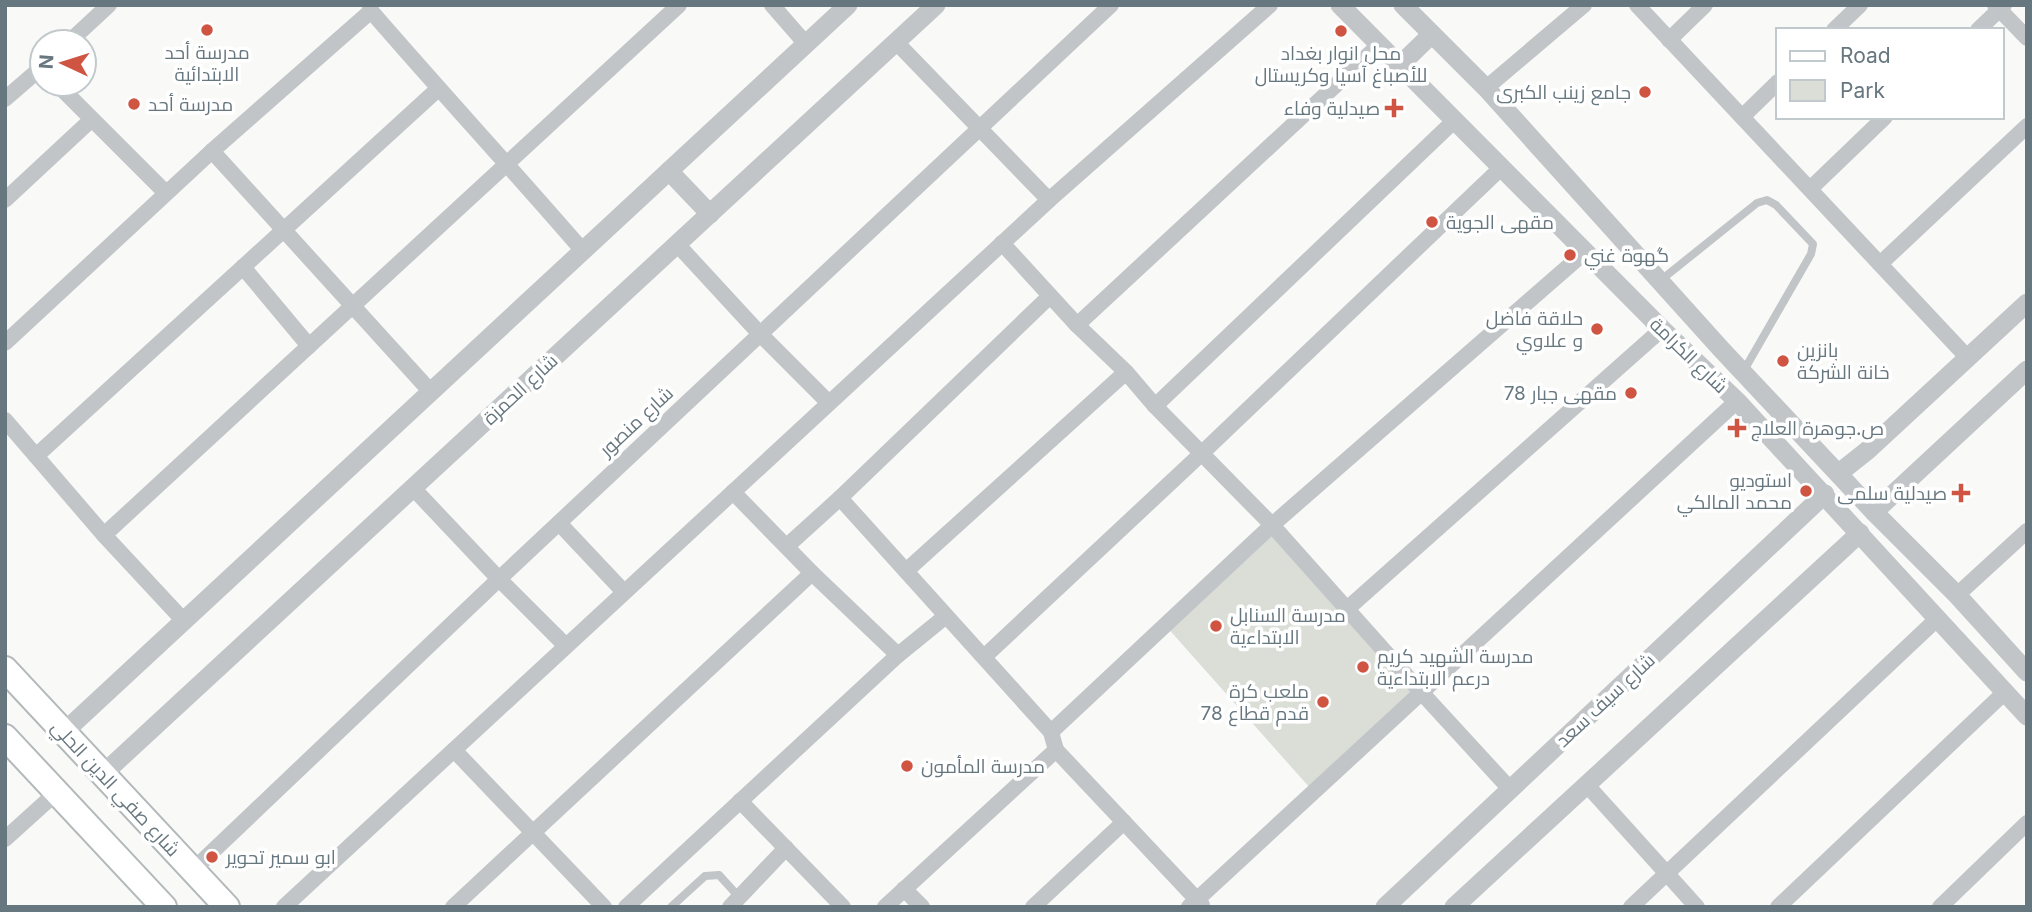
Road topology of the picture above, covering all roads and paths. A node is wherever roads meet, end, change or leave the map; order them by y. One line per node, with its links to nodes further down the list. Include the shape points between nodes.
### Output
1 (109, 5): 16 (street)
2 (679, 5): 39 (street)
3 (772, 5): 23 (street)
4 (848, 5): 23 (street)
5 (936, 5): 22 (street, شارع الحمزة)
6 (1111, 5): 37 (street, شارع منصور)
7 (1270, 5): 45 (street)
8 (1340, 5): 24 (street, شارع الكرامة)
9 (1584, 5): 28 (street)
10 (1637, 5): 21 (street)
11 (1705, 5): 21 (street)
12 (1860, 5): 17 (street)
13 (1405, 6): 19 (street, شارع الكرامة)
14 (1999, 7): 18 (street); 20 (street)
15 (370, 8): 29 (street); 38 (street)
16 (84, 28)
17 (1836, 28)
18 (1980, 28)
19 (1432, 34): 25 (street); 28 (street, شارع الكرامة)
20 (2027, 38)
21 (1669, 40): 32 (street)
22 (896, 42): 37 (street); 46 (street, شارع الحمزة)
23 (806, 44): 41 (street)
24 (1379, 45): 25 (street, شارع الكرامة); 58 (street)
25 (1399, 66): 35 (street, شارع الكرامة)
26 (28, 79): 31 (street)
27 (1776, 84): 32 (street)
28 (1486, 88): 54 (street, شارع الكرامة)
29 (438, 89): 39 (street); 47 (street)
30 (71, 98): 34 (street)
31 (5, 99)
32 (1742, 117): 42 (street)
33 (1883, 119): 42 (street)
34 (92, 120): 43 (street); 44 (street)
35 (1454, 121): 40 (street, شارع الكرامة); 70 (street)
36 (2027, 126): 52 (street)
37 (980, 127): 45 (street); 60 (street, شارع منصور)
38 (212, 151): 43 (street); 47 (street)
39 (507, 163): 50 (street); 57 (street)
40 (1501, 168): 51 (street, شارع الكرامة); 72 (street)
41 (669, 171): 46 (street); 50 (street)
42 (1810, 189): 52 (street)
43 (166, 193): 61 (street)
44 (5, 200)
45 (1049, 200): 48 (street)
46 (710, 214): 49 (street, شارع الحمزة)
47 (284, 230): 53 (street); 57 (street)
48 (1002, 243): 55 (street); 69 (street)
49 (677, 244): 60 (street); 75 (street, شارع الحمزة)
50 (583, 251): 67 (street)
51 (1585, 252): 59 (street, شارع الكرامة); 81 (street)
52 (1880, 264): 63 (street)
53 (243, 267): 62 (street); 73 (street)
54 (1659, 281): 66 (street, شارع الكرامة); 66 (lane, via 1757,203 1767,200 1813,244)
55 (1050, 296): 58 (street); 78 (street)
56 (2027, 303): 63 (street)
57 (353, 306): 62 (street); 67 (street)
58 (1077, 325): 65 (street)
59 (1662, 329): 68 (street, شارع الكرامة); 91 (street)
60 (760, 334): 69 (street); 80 (street, شارع منصور)
61 (5, 343)
62 (309, 346): 84 (street)
63 (1968, 358): 74 (street)
64 (2027, 370): 79 (street)
65 (1126, 372): 70 (street); 86 (street)
66 (1743, 373): 74 (street, شارع الكرامة)
67 (431, 392): 94 (street)
68 (1737, 401): 77 (street, شارع الكرامة); 100 (street)
69 (829, 403): 76 (street)
70 (1155, 406): 72 (street)
71 (5, 420): 73 (street)
72 (1200, 454): 81 (street); 97 (street)
73 (36, 456): 84 (street)
74 (1839, 473): 79 (street, شارع الكرامة)
75 (413, 488): 88 (street); 108 (street, شارع الحمزة)
76 (733, 492): 85 (street); 89 (street)
77 (1825, 494): 83 (street, شارع الكرامة); 110 (street, شارع سيف سعد)
78 (840, 498): 85 (street); 86 (street)
79 (1874, 512): 90 (street, شارع الكرامة)
80 (559, 523): 88 (street, شارع منصور); 89 (street)
81 (1272, 525): 91 (street); 104 (street)
82 (2027, 531): 90 (street)
83 (1860, 533): 93 (street, شارع الكرامة); 109 (street)
84 (104, 535): 94 (street)
85 (787, 546): 87 (street)
86 (906, 571): 92 (street)
87 (812, 573): 96 (street); 115 (street)
88 (499, 579): 95 (street); 118 (street, شارع منصور)
89 (624, 592): 95 (street)
90 (1957, 595): 99 (street, شارع الكرامة)
91 (1347, 609): 100 (street)
92 (946, 616): 96 (street); 97 (street)
93 (1938, 618): 101 (street, شارع الكرامة); 119 (street)
94 (184, 621): 103 (street)
95 (566, 646): 106 (street)
96 (898, 655): 112 (street)
97 (984, 657): 104 (street)
98 (5, 668): 103 (main road, شارع صفي الدين الحلي)
99 (2027, 672)
100 (1421, 692): 110 (street); 122 (street)
101 (2006, 692): 102 (street, شارع الكرامة); 138 (street)
102 (2027, 716)
103 (64, 732): 108 (main road, شارع صفي الدين الحلي)
104 (1051, 732): 107 (street)
105 (5, 737): 111 (main road)
106 (454, 750): 115 (street); 125 (street)
107 (1056, 750): 113 (street); 120 (street)
108 (103, 774): 118 (main road, شارع صفي الدين الحلي)
109 (1586, 784): 119 (street); 135 (street)
110 (1510, 789): 134 (street, شارع سيف سعد)
111 (57, 792): 116 (street); 123 (main road)
112 (740, 801): 117 (street); 128 (street)
113 (1124, 822): 122 (street); 133 (street)
114 (2027, 824): 139 (street)
115 (532, 833): 126 (street); 127 (street)
116 (5, 839)
117 (786, 848): 121 (street); 130 (street)
118 (193, 870): 124 (main road, شارع صفي الدين الحلي)
119 (1667, 873): 136 (street); 137 (street)
120 (904, 889): 131 (street); 132 (street)
121 (734, 902): 129 (lane, via 719,875 705,876)
122 (1196, 904)
123 (164, 907)
124 (227, 907)
125 (284, 907)
126 (453, 907)
127 (604, 907)
128 (626, 907)
129 (671, 907)
130 (843, 907)
131 (885, 907)
132 (922, 907)
133 (1033, 907)
134 (1385, 907)
135 (1454, 907)
136 (1631, 907)
137 (1697, 907)
138 (1778, 907)
139 (1940, 907)

